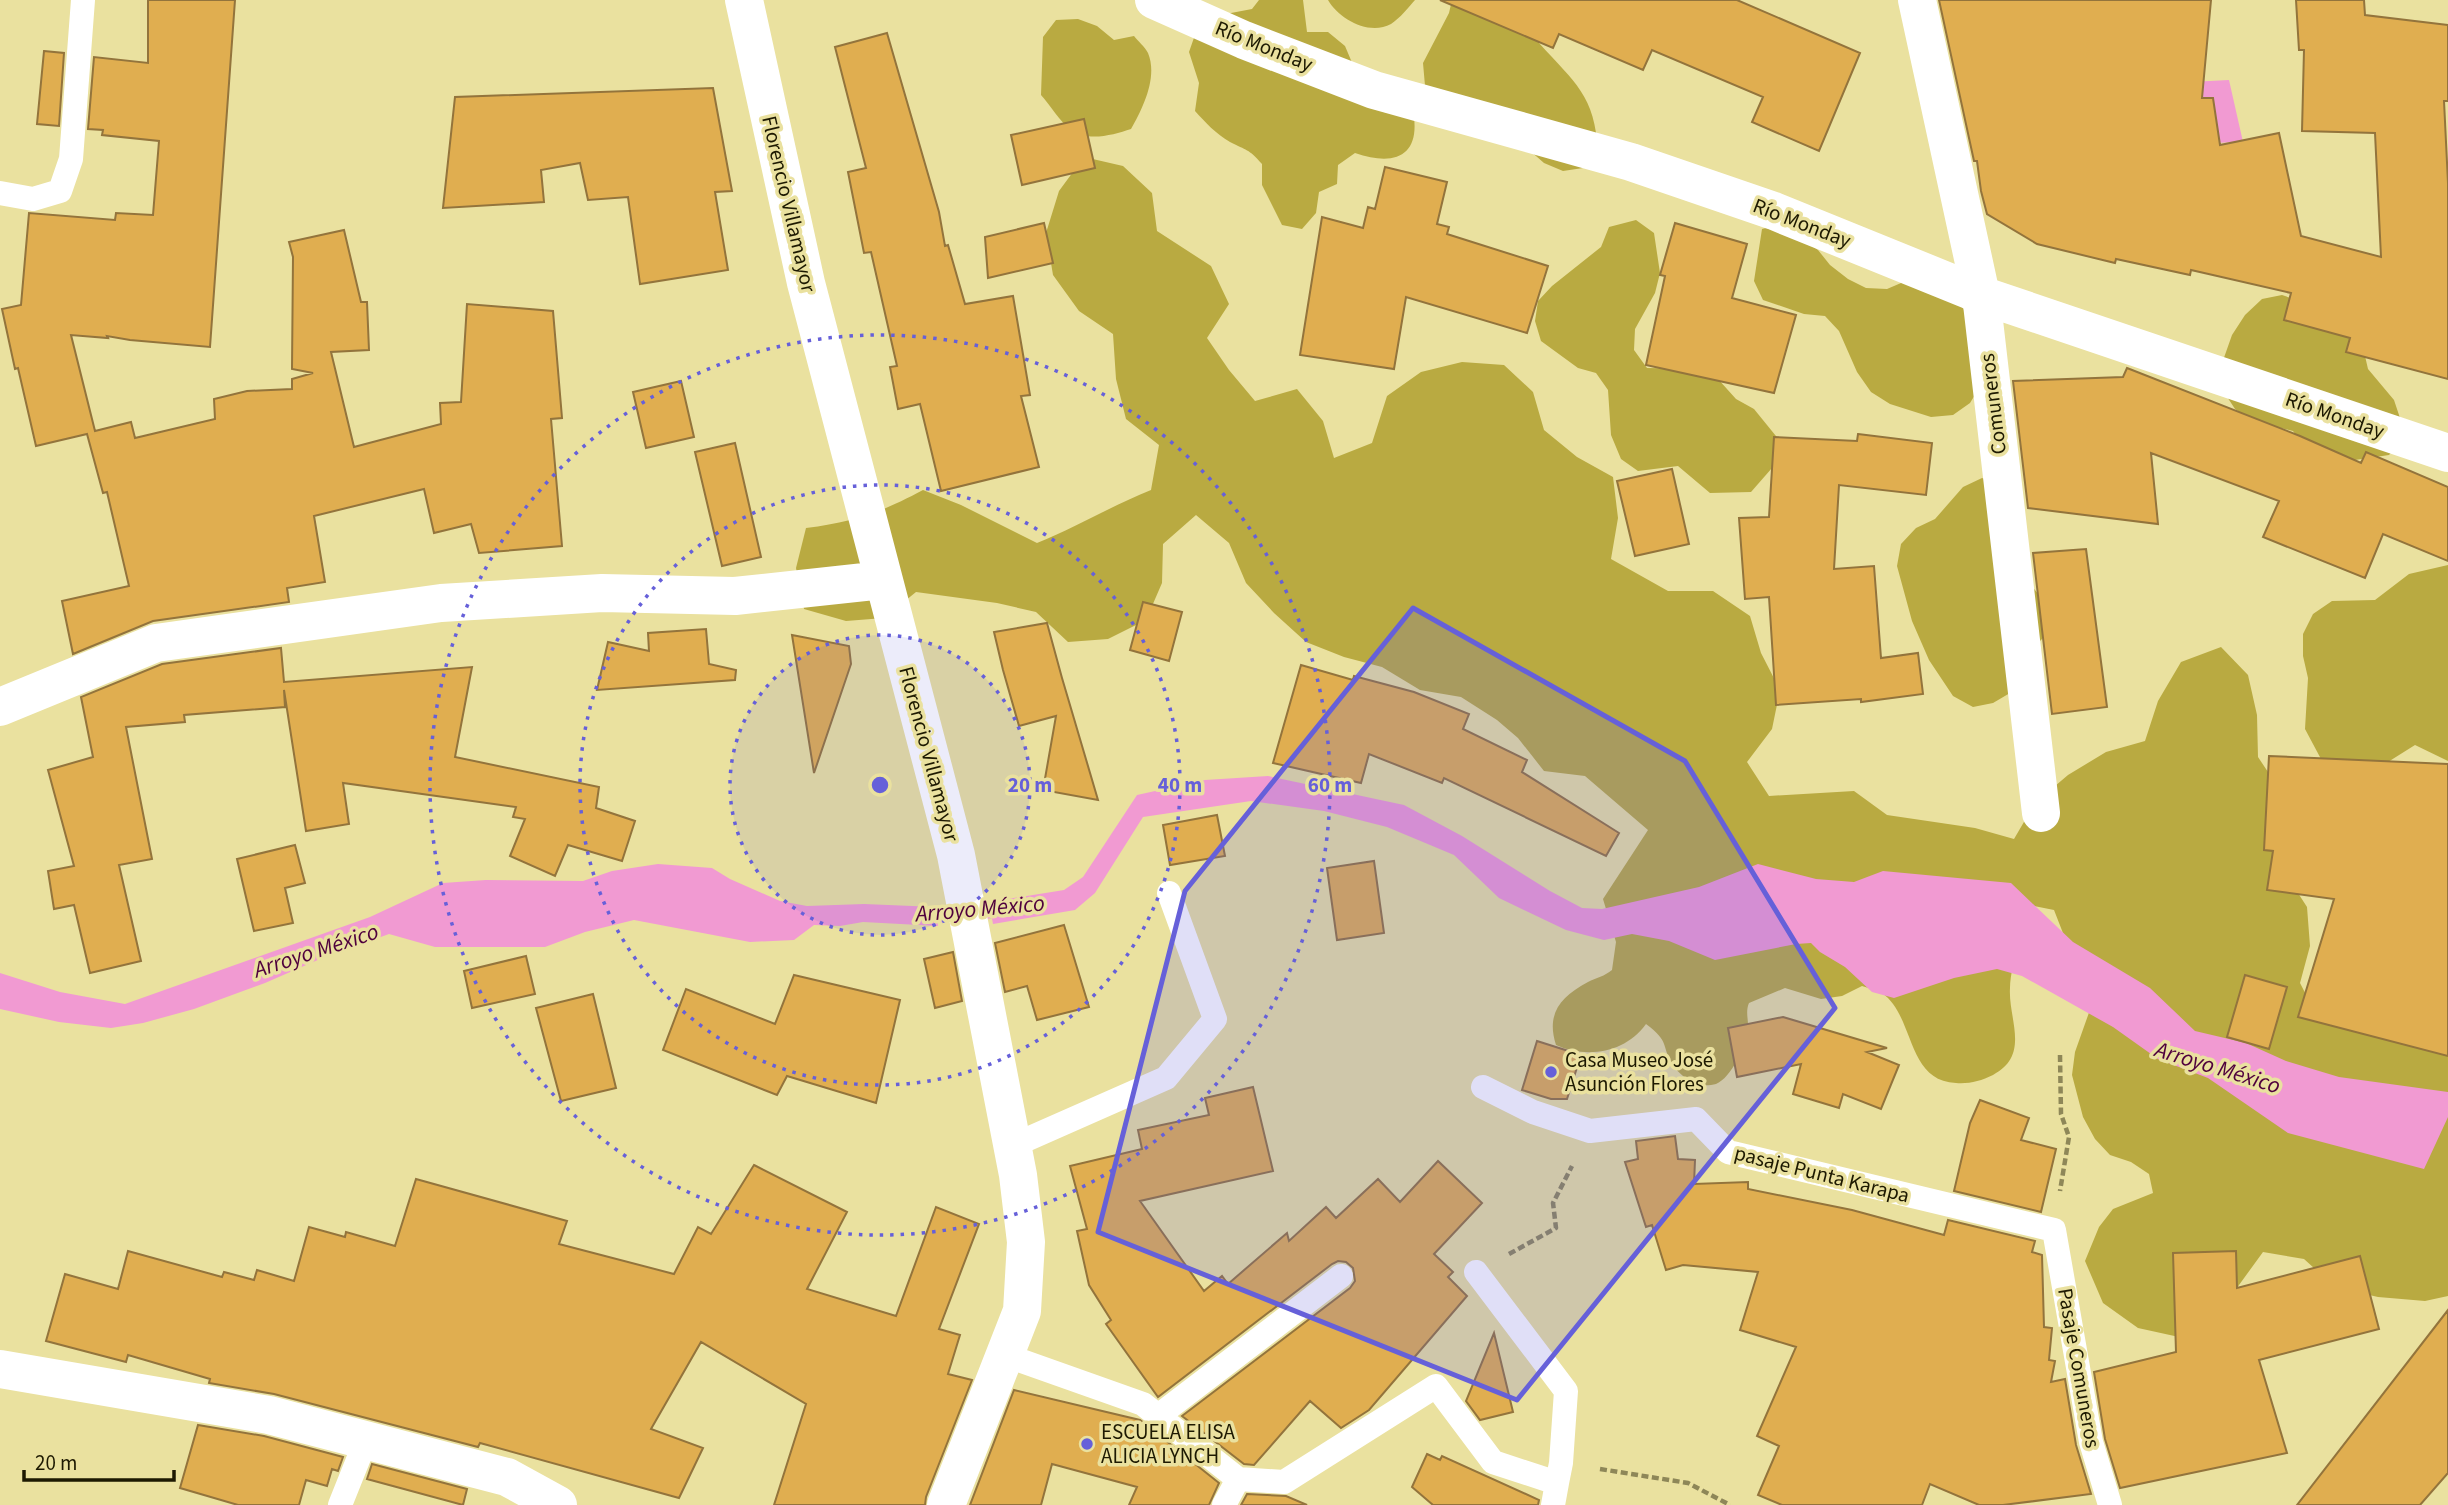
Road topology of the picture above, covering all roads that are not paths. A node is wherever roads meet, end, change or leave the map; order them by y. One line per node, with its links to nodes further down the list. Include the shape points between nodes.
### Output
1 (83, 0): 5 (lane, via 71,159 60,191 33,199)
2 (744, 0): 8 (street, Florencio Villamayor, via 806,283)
3 (1154, 0): 6 (street, Río Monday, via 1374,90 1631,162 1774,211)
4 (1917, 0): 6 (street, Comuneros)
5 (0, 193)
6 (1981, 295): 7 (street, Río Monday); 10 (street, Comuneros)
7 (2448, 453)
8 (883, 580): 9 (street, via 735,596 603,593 441,603 156,643); 13 (street, Florencio Villamayor, via 956,855)
9 (0, 707)
10 (2041, 813)
11 (1168, 892): 13 (lane, via 1215,1019 1166,1078)
12 (1483, 1087): 14 (lane, pasaje Punta Karapa, via 1533,1112 1590,1131 1696,1119 1728,1152)
13 (1012, 1146): 17 (street, Florencio Villamayor, via 1026,1242 1022,1311)
14 (2054, 1230): 27 (lane, Pasaje Comuneros, via 2091,1442)
15 (1476, 1272): 22 (lane, via 1566,1391)
16 (1340, 1276): 19 (lane)
17 (1005, 1355): 19 (lane, via 1143,1404); 25 (street, Florencio Villamayor)
18 (0, 1369): 20 (street, via 269,1415)
19 (1158, 1416): 21 (lane)
20 (366, 1440): 23 (lane); 24 (street, via 506,1477)
21 (1238, 1479): 22 (lane, via 1284,1482 1436,1387 1493,1462); 26 (lane)
22 (1557, 1484)
23 (340, 1505)
24 (558, 1505)
25 (946, 1505)
26 (1224, 1505)
27 (2110, 1505)

